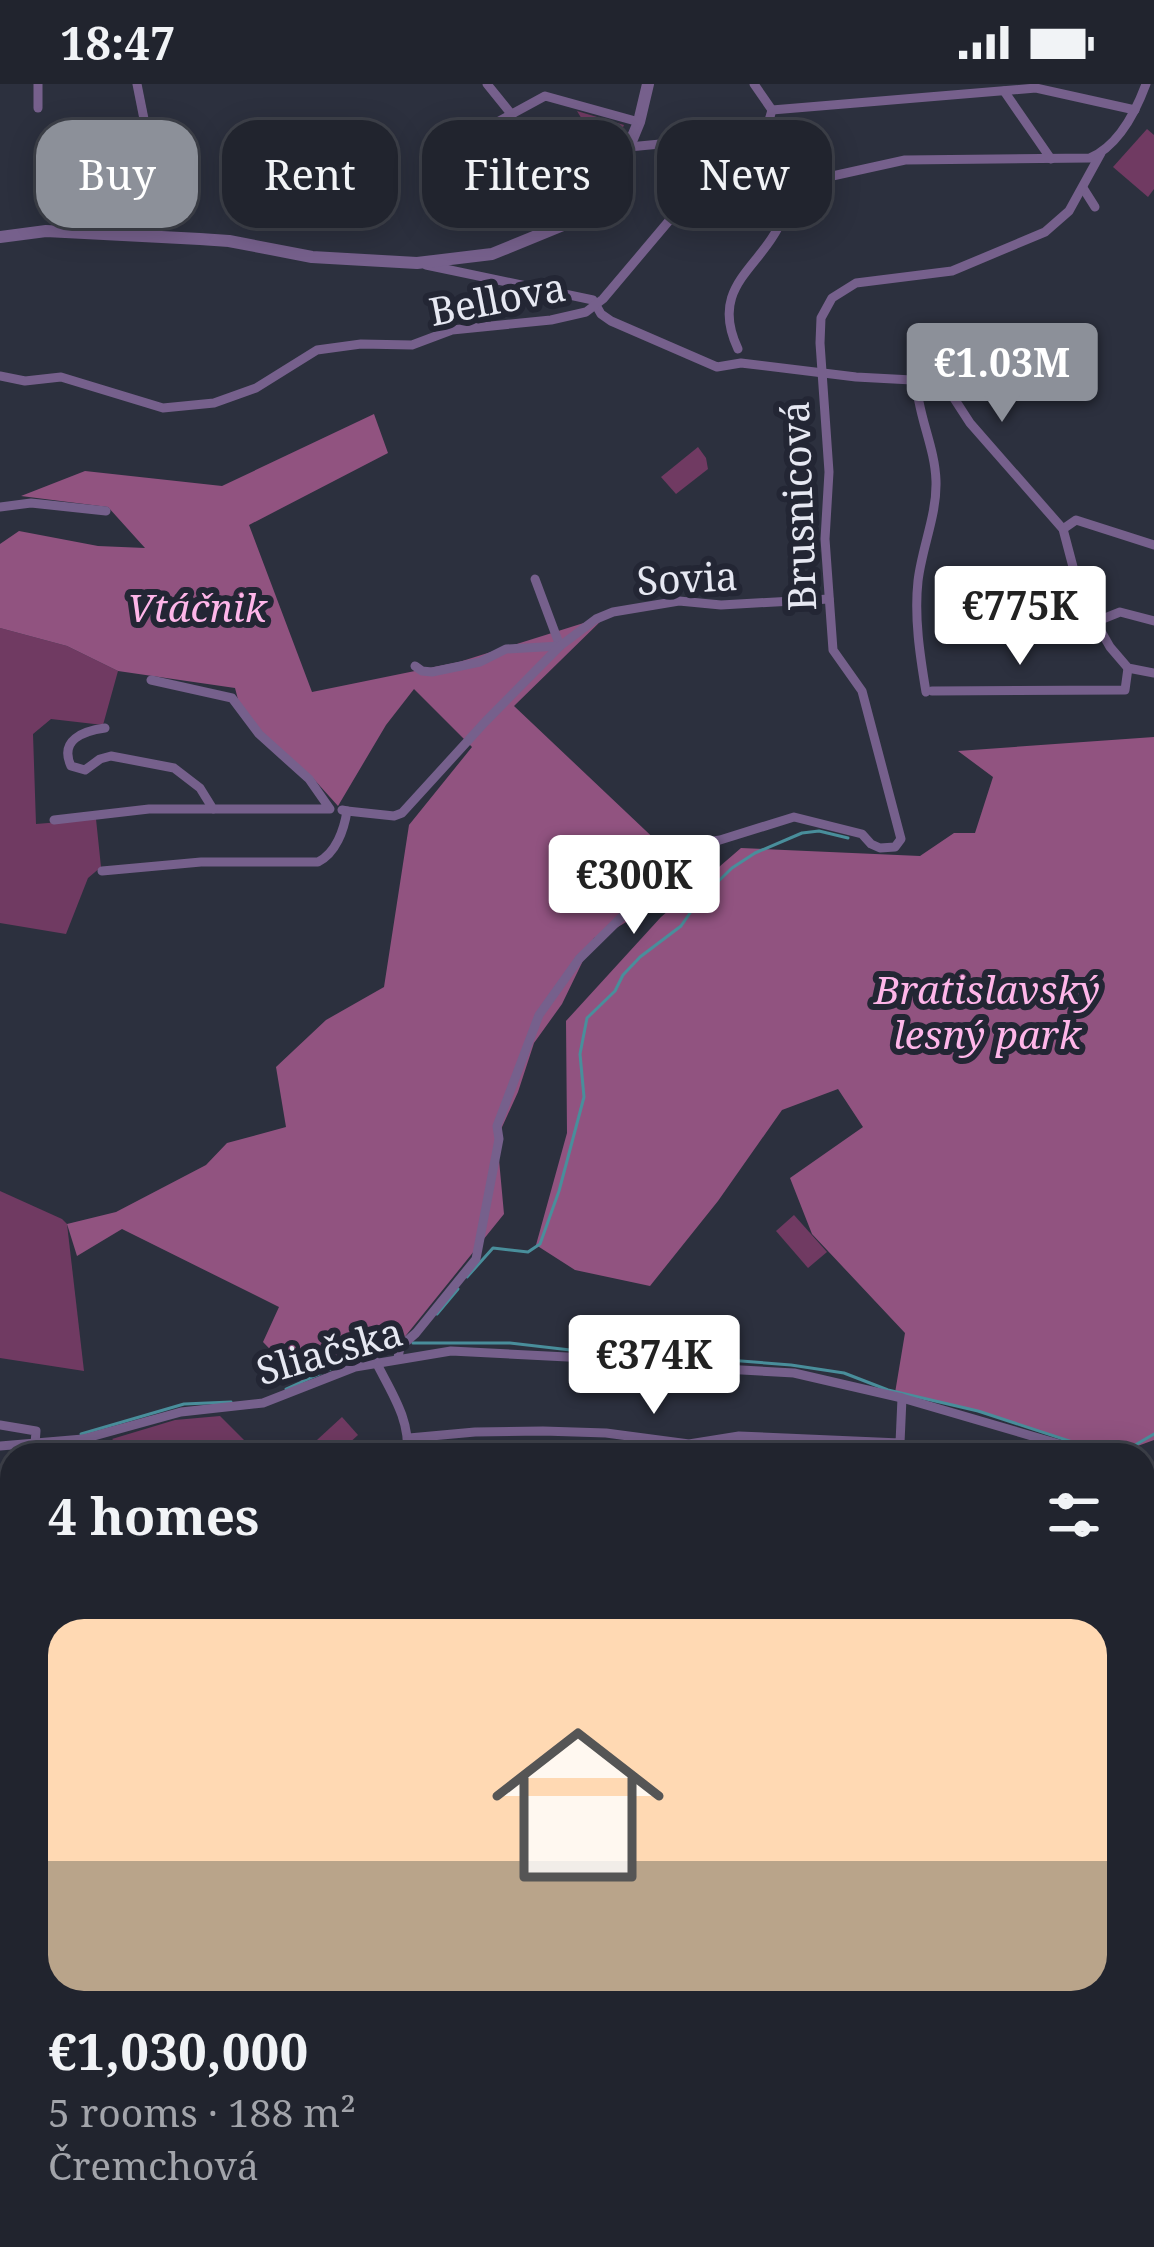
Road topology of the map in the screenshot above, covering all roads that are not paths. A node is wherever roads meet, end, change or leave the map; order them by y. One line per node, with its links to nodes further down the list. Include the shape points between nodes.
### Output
1 (38, 84): 12 (street)
2 (137, 84): 16 (street)
3 (488, 84): 15 (street)
4 (648, 84): 18 (street)
5 (754, 84): 14 (street)
6 (898, 84): 11 (street)
7 (1146, 84): 13 (street)
8 (1035, 86): 10 (street); 13 (street)
9 (546, 90): 15 (street); 18 (street)
10 (1004, 91): 11 (street); 22 (street)
11 (900, 99): 14 (street)
12 (38, 108)
13 (1137, 109): 21 (street)
14 (772, 110): 20 (street, via 765,134)
15 (512, 115): 17 (street)
16 (144, 118)
17 (503, 120)
18 (639, 122): 19 (street)
19 (633, 137)
20 (633, 147)
21 (1101, 153): 22 (street, Bellova); 24 (street, Brusnicová)
22 (1051, 159): 23 (street, Bellova, via 905,160)
23 (832, 176)
24 (1082, 192): 25 (street); 33 (street, Brusnicová, via 1046,232 967,267 844,288 821,318)
25 (1095, 207)
26 (556, 228): 30 (street, via 492,254)
27 (663, 228): 31 (street, Bellova)
28 (774, 228): 32 (street, via 728,303)
29 (0, 237): 30 (street, via 46,231 200,239)
30 (417, 263): 31 (street)
31 (597, 306): 33 (street, via 611,321 717,367); 34 (street, Bellova, via 551,320 452,330 407,346 316,350 256,388 214,403 164,408 61,377)
32 (738, 349)
33 (823, 373): 35 (street); 41 (street, Brusnicová)
34 (0, 376)
35 (916, 381): 38 (street, via 946,386); 46 (street, via 936,479 918,583 929,691 1125,690)
36 (0, 507): 37 (street)
37 (106, 511)
38 (1063, 530): 39 (street, via 1076,520); 43 (street)
39 (1154, 545)
40 (535, 579): 44 (street)
41 (829, 599): 44 (street, Sovia, via 656,604 604,615); 55 (street, Brusnicová, via 833,650 862,691 901,839 880,848 862,834 794,817 688,845 579,959 538,1015 497,1126 476,1259)
42 (1154, 621): 43 (street, via 1120,613)
43 (1095, 622): 46 (street)
44 (560, 646): 45 (street, via 506,650 432,672); 52 (street, Sovia, via 401,813)
45 (415, 666)
46 (1128, 668): 47 (street)
47 (1154, 673)
48 (151, 680): 51 (street, via 232,698)
49 (105, 728): 50 (street, via 72,740 71,766 85,770 111,756 174,768)
50 (213, 809): 51 (street, Sovia); 53 (street, Sovia)
51 (330, 809): 52 (street, Sovia)
52 (346, 811): 54 (street, via 340,835 318,862)
53 (54, 820)
54 (101, 871)
55 (398, 1358): 56 (street, Sliačska); 57 (street, Sliačska, via 494,1352 655,1373 748,1369)
56 (376, 1362): 59 (street); 61 (street, Sliačska, via 263,1403 181,1412)
57 (902, 1398): 65 (street); 67 (street, Sliačska)
58 (0, 1425): 60 (street, via 36,1431)
59 (409, 1438): 62 (street); 63 (street, via 543,1431)
60 (35, 1443)
61 (66, 1443)
62 (408, 1443)
63 (681, 1443)
64 (695, 1443): 66 (street, via 740,1436)
65 (900, 1443)
66 (900, 1443)
67 (1056, 1443)

